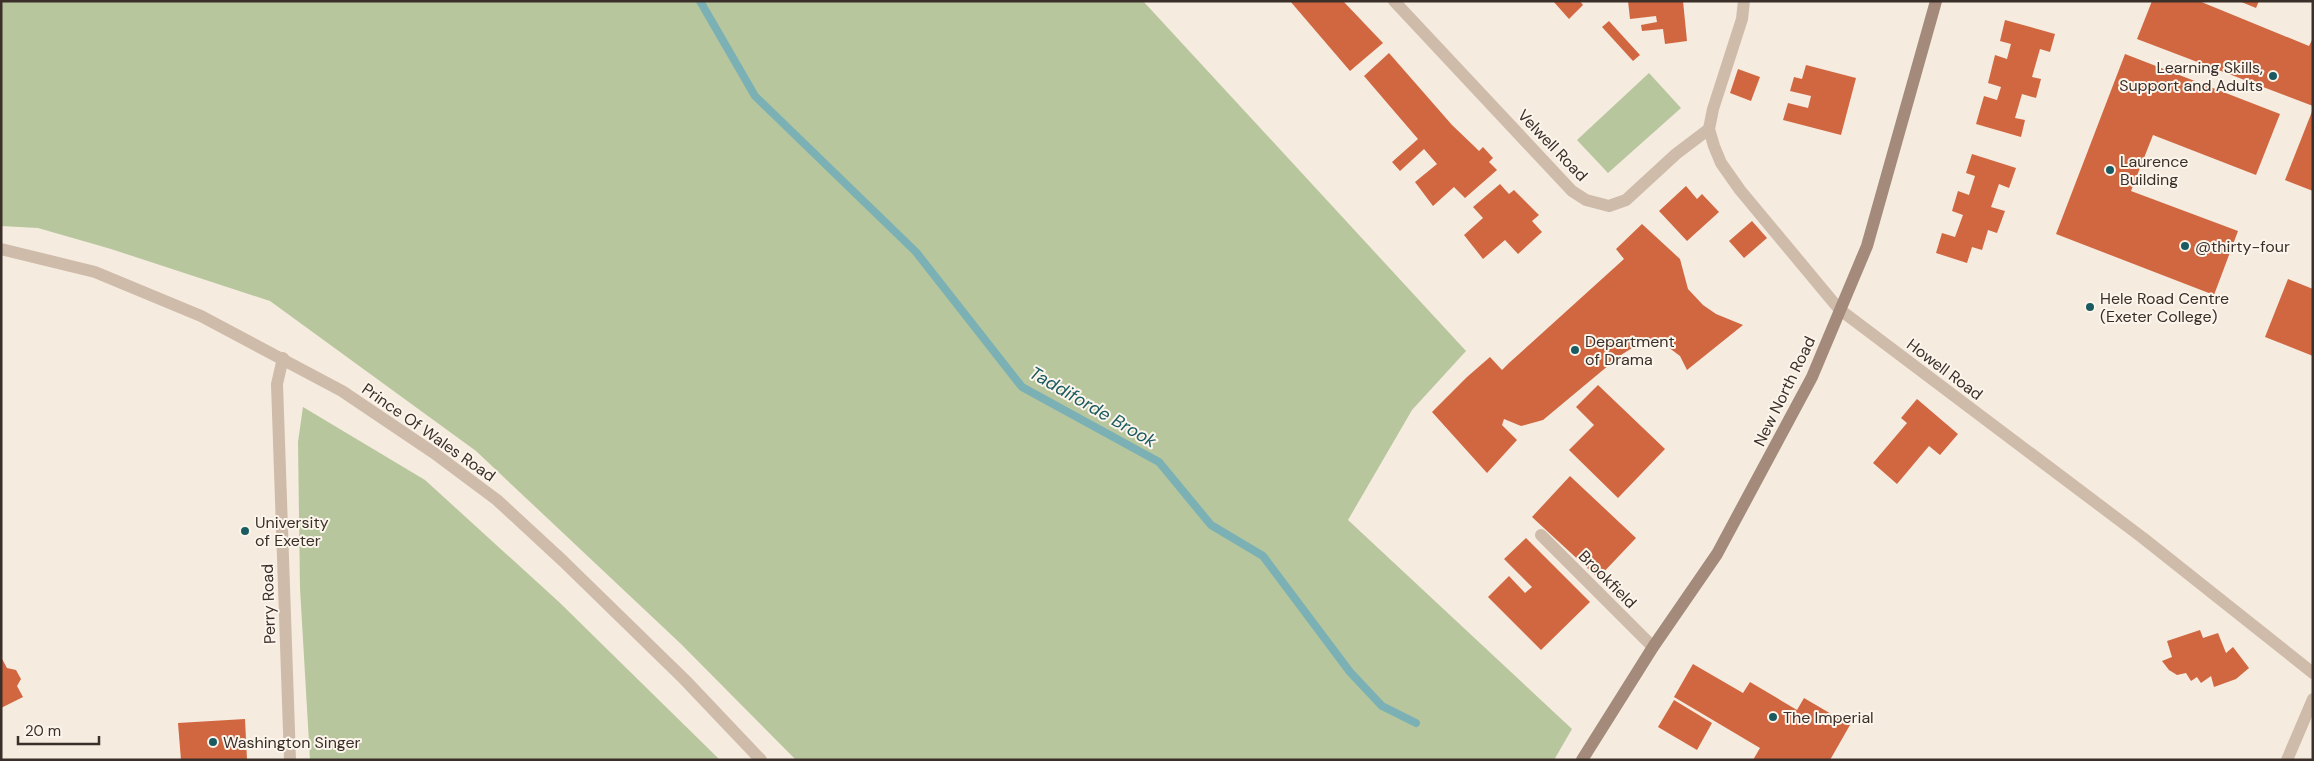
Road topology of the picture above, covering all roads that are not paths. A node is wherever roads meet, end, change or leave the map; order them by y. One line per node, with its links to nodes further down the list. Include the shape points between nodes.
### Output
1 (1394, 1): 4 (street, Velwell Road, via 1572,191 1594,204 1609,206 1626,200)
2 (1744, 1): 4 (street, Howell Road, via 1742,19 1714,102)
3 (1936, 1): 6 (main road, New North Road, via 1867,246)
4 (1709, 129): 6 (street, Howell Road, via 1721,163 1740,190)
5 (1, 249): 7 (street, Prince Of Wales Road, via 95,272 201,316)
6 (1839, 309): 9 (main road, New North Road, via 1812,377 1780,439 1716,554); 10 (street, Howell Road, via 2142,538)
7 (283, 358): 12 (street, Perry Road, via 277,384); 13 (street, Prince Of Wales Road, via 349,396 497,500 685,680)
8 (1541, 535): 9 (street, Brookfield)
9 (1653, 647): 14 (main road, New North Road)
10 (2313, 673)
11 (2313, 699): 15 (street)
12 (290, 760)
13 (761, 760)
14 (1582, 760)
15 (2287, 760)

